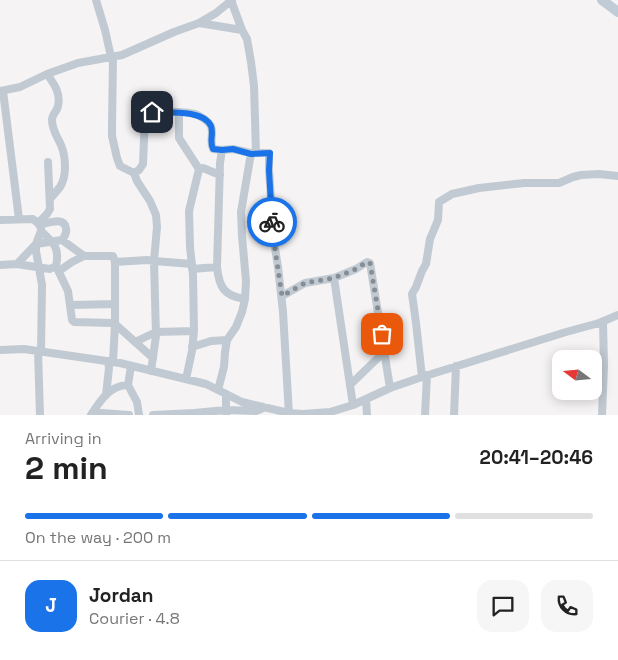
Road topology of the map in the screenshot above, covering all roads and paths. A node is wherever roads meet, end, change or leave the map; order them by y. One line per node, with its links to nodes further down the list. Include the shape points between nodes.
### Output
1 (96, 0): 7 (street)
2 (232, 0): 5 (street); 6 (street)
3 (602, 0): 4 (street)
4 (618, 12)
5 (199, 23): 6 (street); 7 (street)
6 (242, 30): 12 (street, via 247,39 254,86)
7 (112, 57): 8 (street, via 78,63); 15 (street, via 112,136 116,158 120,166)
8 (46, 74): 9 (street); 18 (street, via 56,87 58,105 52,120 54,133 62,147 65,177)
9 (1, 91): 21 (street)
10 (179, 113): 11 (street, via 204,118 210,125 213,149); 14 (street, via 179,138); 15 (street, via 147,113 143,164)
11 (222, 150): 12 (street); 16 (street)
12 (253, 153): 37 (street, via 270,153 274,242); 38 (street, via 241,212)
13 (48, 162): 18 (street)
14 (199, 169): 16 (street); 32 (street, via 189,211)
15 (134, 173): 28 (street, via 156,215)
16 (220, 175): 33 (street)
17 (618, 176): 57 (street, via 581,175 558,183 479,188 452,194 439,202 438,220 430,238 426,264 412,294)
18 (50, 198): 19 (street)
19 (50, 209): 22 (street); 23 (street)
20 (0, 220): 21 (street)
21 (19, 220): 23 (street, via 33,219)
22 (60, 220): 23 (street); 24 (street, via 66,226)
23 (40, 226): 25 (street); 26 (street)
24 (62, 240): 25 (street); 27 (street)
25 (53, 242): 26 (street); 35 (street, via 58,251)
26 (36, 244): 30 (street); 34 (street)
27 (84, 256): 29 (street, via 113,256); 35 (street)
28 (154, 261): 29 (street); 32 (street); 45 (street)
29 (115, 262): 39 (street)
30 (17, 264): 31 (street); 34 (street)
31 (1, 266)
32 (192, 266): 33 (street); 44 (street)
33 (217, 267): 38 (street, via 219,282 226,292)
34 (39, 268): 35 (street); 50 (street, via 42,285)
35 (58, 269): 40 (street)
36 (334, 278): 37 (street, via 305,283); 51 (street, via 370,263); 60 (street)
37 (282, 296): 69 (street)
38 (245, 299): 46 (street, via 236,327)
39 (115, 304): 40 (street); 43 (street)
40 (71, 306): 43 (street, via 74,322)
41 (618, 315): 42 (street)
42 (602, 322): 55 (street); 78 (street)
43 (115, 324): 47 (street); 53 (street)
44 (194, 331): 45 (street); 48 (street)
45 (156, 332): 47 (street); 52 (street)
46 (227, 340): 48 (street); 62 (street)
47 (134, 342): 52 (street)
48 (192, 347): 58 (street)
49 (0, 350): 50 (street)
50 (39, 352): 53 (street); 70 (street)
51 (384, 352): 60 (street); 61 (street)
52 (153, 358): 56 (street)
53 (110, 362): 54 (street); 64 (street)
54 (131, 366): 56 (street); 59 (street)
55 (456, 366): 57 (street); 77 (street)
56 (151, 371): 58 (street)
57 (425, 376): 61 (street); 76 (street)
58 (186, 379): 62 (street)
59 (128, 384): 64 (street, via 114,388); 73 (street)
60 (350, 385): 66 (street)
61 (390, 388): 65 (street)
62 (218, 390): 63 (street)
63 (226, 394): 67 (street); 68 (street)
64 (106, 395): 71 (street)
65 (366, 399): 66 (street); 75 (street)
66 (353, 405): 69 (street, via 330,412)
67 (263, 407): 68 (street, via 256,411); 69 (street)
68 (226, 413): 74 (street)
69 (289, 414)
70 (40, 415)
71 (92, 415): 72 (street)
72 (129, 415)
73 (139, 415)
74 (153, 415)
75 (367, 415)
76 (425, 415)
77 (454, 415)
78 (602, 415)

